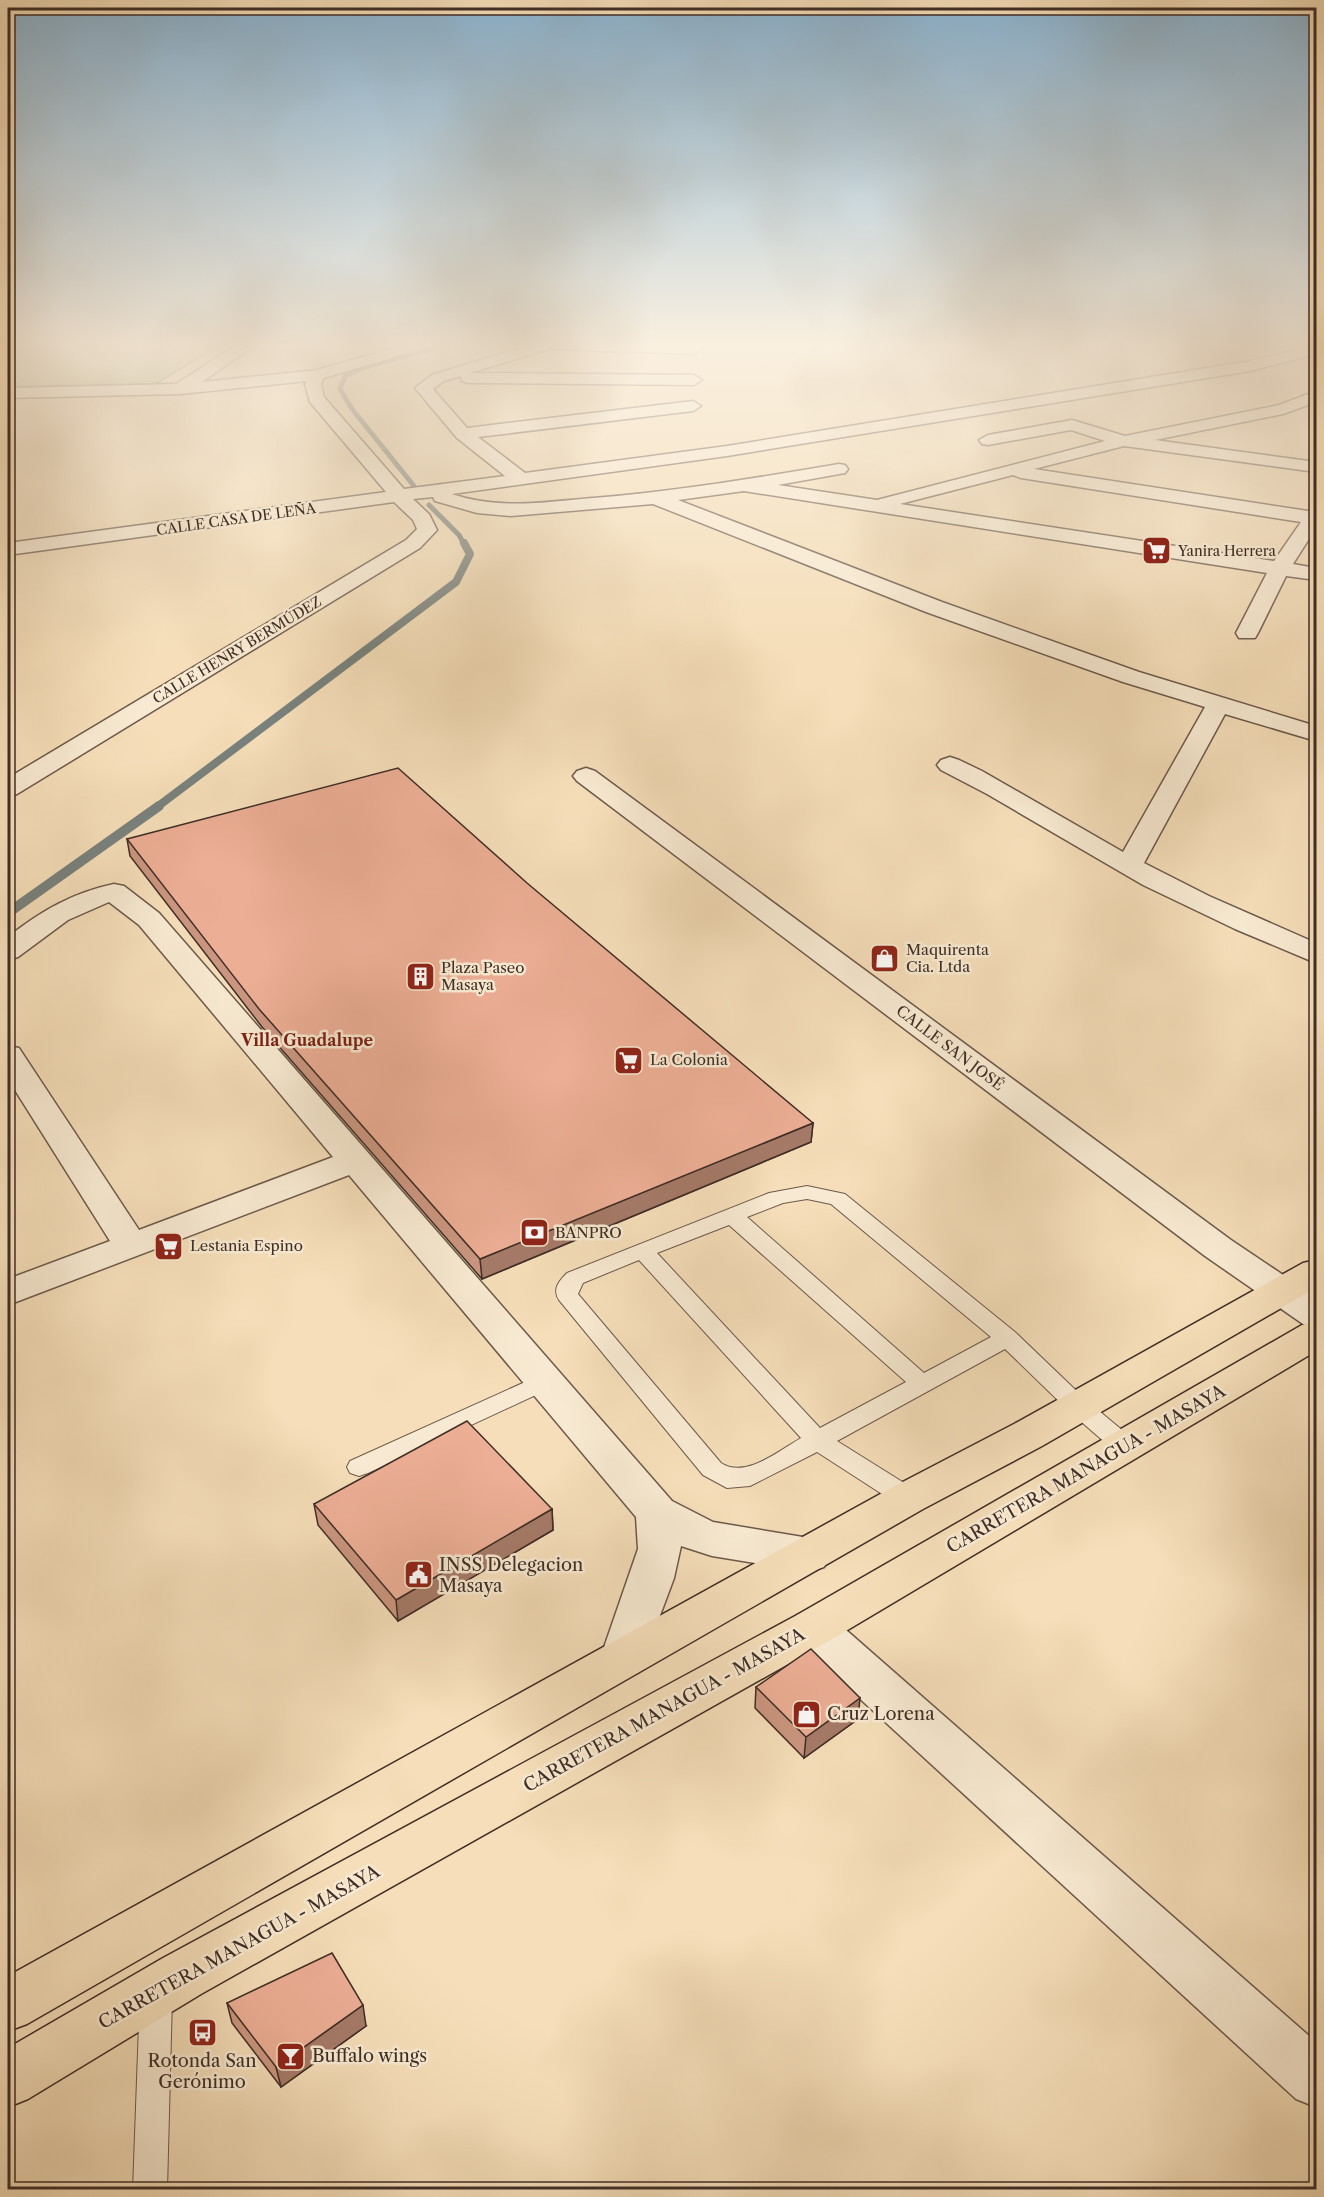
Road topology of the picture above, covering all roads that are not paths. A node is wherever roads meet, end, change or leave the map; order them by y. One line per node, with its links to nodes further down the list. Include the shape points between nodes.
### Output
1 (356, 446): 14 (street)
2 (478, 446): 11 (street)
3 (721, 446): 7 (street)
4 (760, 446): 7 (street, CALLE CASA DE LEÑA)
5 (1106, 446): 10 (street)
6 (1158, 446): 8 (street)
7 (726, 451): 11 (street, CALLE CASA DE LEÑA)
8 (1317, 467)
9 (839, 469): 12 (street)
10 (1005, 471): 16 (street); 17 (street)
11 (522, 480): 13 (street, CALLE CASA DE LEÑA)
12 (747, 486): 15 (street); 16 (street)
13 (432, 493): 14 (street, CALLE CASA DE LEÑA); 15 (street, via 466,508 503,511)
14 (400, 497): 18 (street, CALLE CASA DE LEÑA); 26 (street, CALLE HENRY BERMÚDEZ, via 422,518 427,531 413,544)
15 (658, 499): 22 (street, via 934,607)
16 (871, 505): 19 (street)
17 (1315, 516): 19 (street)
18 (8, 549)
19 (1280, 568): 20 (street); 21 (street)
20 (1317, 574)
21 (1247, 633)
22 (1219, 704): 23 (street); 27 (street)
23 (1317, 734)
24 (951, 765): 27 (street)
25 (586, 776): 36 (street, CALLE SAN JOSÉ, via 1209,1241)
26 (8, 789)
27 (1129, 866): 29 (street, via 1220,913)
28 (8, 951): 31 (street, via 66,906 114,892 149,919)
29 (1317, 954)
30 (8, 1055): 33 (street)
31 (357, 1160): 33 (street); 41 (street)
32 (732, 1216): 34 (lane); 40 (lane, via 797,1193 820,1192 838,1198); 42 (lane)
33 (131, 1246): 37 (street)
34 (644, 1252): 44 (lane); 44 (lane, via 575,1278 568,1285 567,1295 712,1469 727,1479 750,1477)
35 (1317, 1272): 36 (highway)
36 (1282, 1291): 38 (street, CALLE SAN JOSÉ); 43 (highway)
37 (8, 1293)
38 (1317, 1315)
39 (1317, 1334): 45 (highway, CARRETERA MANAGUA - MASAYA)
40 (1007, 1338): 42 (lane); 43 (lane)
41 (545, 1381): 46 (lane); 48 (street)
42 (921, 1383): 44 (lane)
43 (1078, 1406): 45 (lane); 47 (highway)
44 (817, 1440): 47 (lane)
45 (1125, 1446): 50 (highway, CARRETERA MANAGUA - MASAYA)
46 (359, 1467)
47 (908, 1498): 49 (highway)
48 (657, 1513): 49 (street, via 685,1530 712,1539); 51 (street, via 660,1549)
49 (809, 1556): 51 (highway)
50 (813, 1628): 52 (highway, CARRETERA MANAGUA - MASAYA); 55 (street)
51 (623, 1659): 53 (highway)
52 (156, 1992): 54 (highway, CARRETERA MANAGUA - MASAYA); 56 (lane)
53 (8, 2006)
54 (8, 2079)
55 (1317, 2079)
56 (150, 2190)

